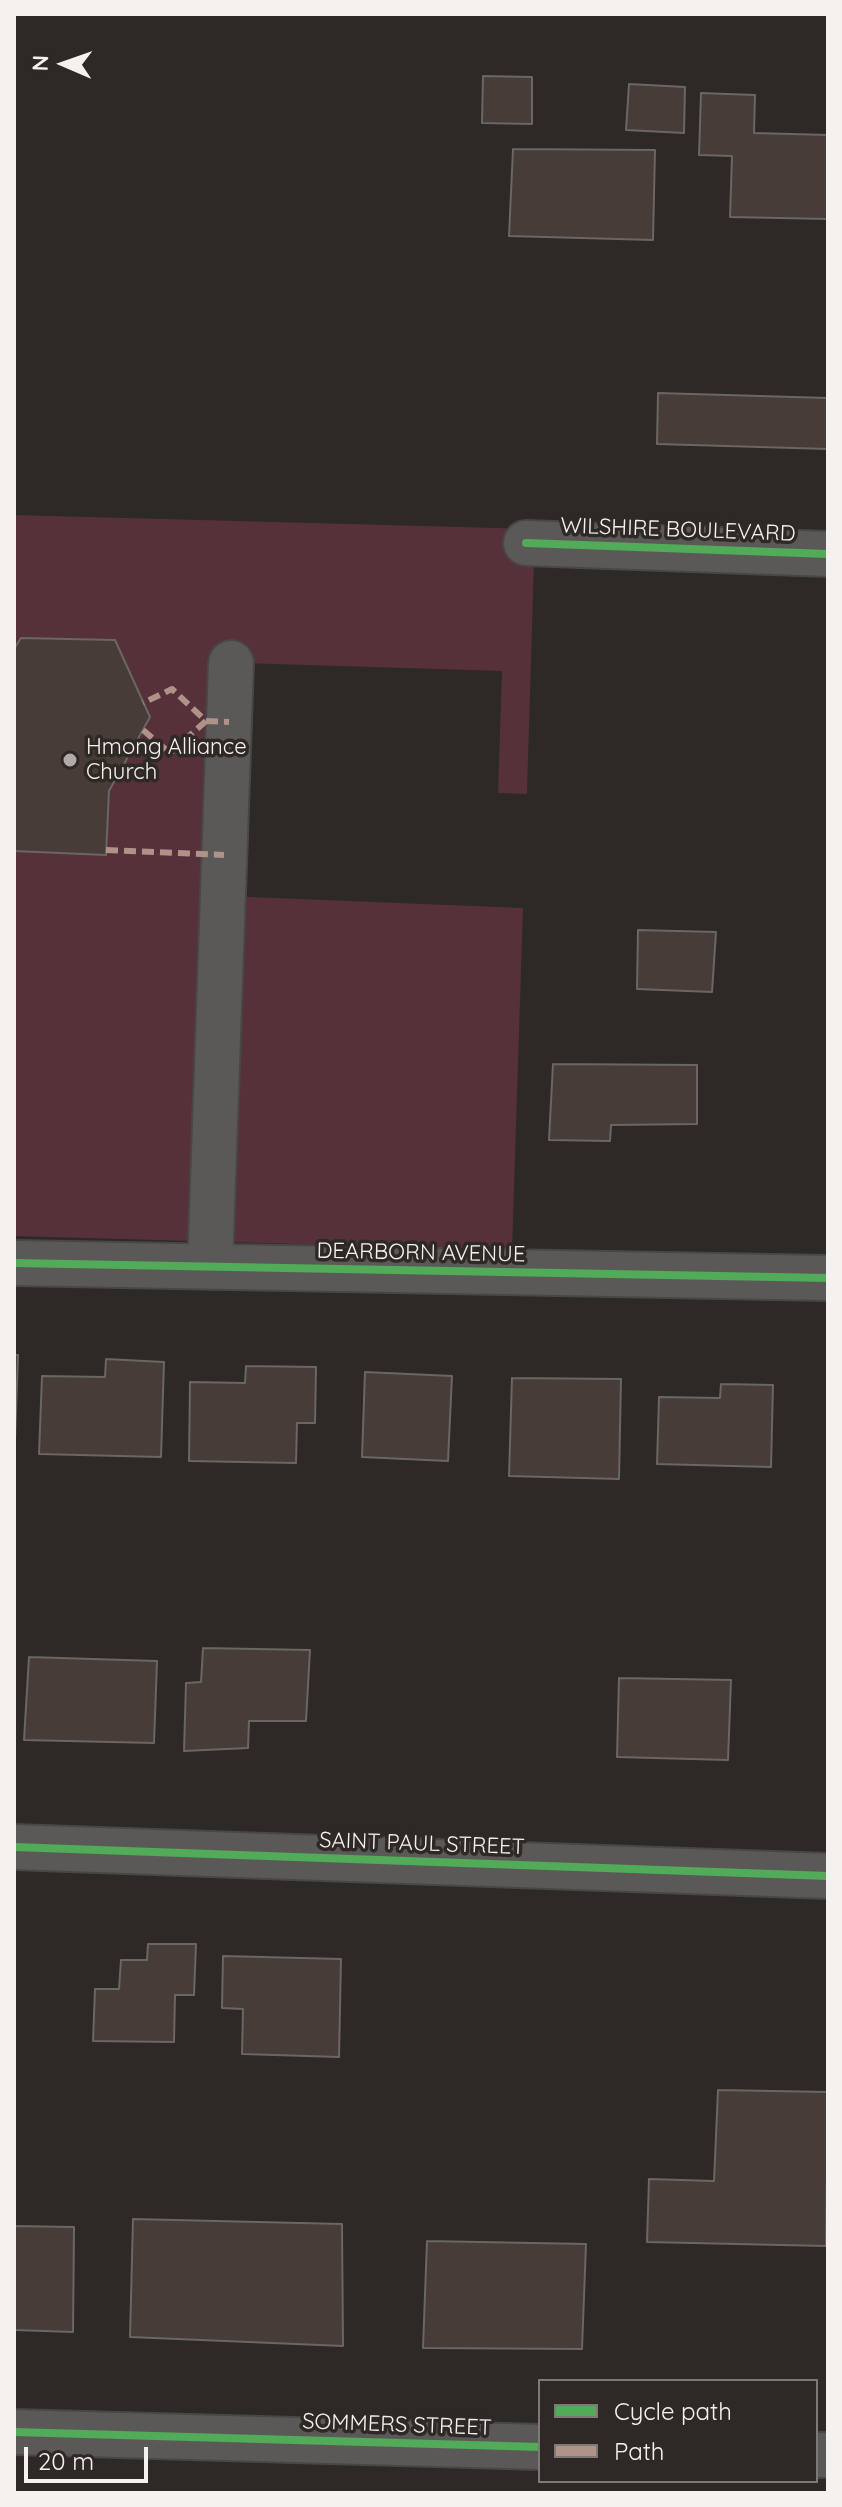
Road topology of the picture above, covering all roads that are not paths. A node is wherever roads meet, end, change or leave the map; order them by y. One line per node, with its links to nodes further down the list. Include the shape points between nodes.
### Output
1 (526, 543): 2 (street, WILSHIRE BOULEVARD)
2 (828, 554)
3 (231, 663): 5 (street)
4 (14, 1263): 5 (street, DEARBORN AVENUE)
5 (210, 1267): 6 (street, DEARBORN AVENUE)
6 (828, 1278)
7 (14, 1847): 8 (street, SAINT PAUL STREET)
8 (828, 1876)
9 (14, 2432): 10 (street, SOMMERS STREET)
10 (538, 2447)

